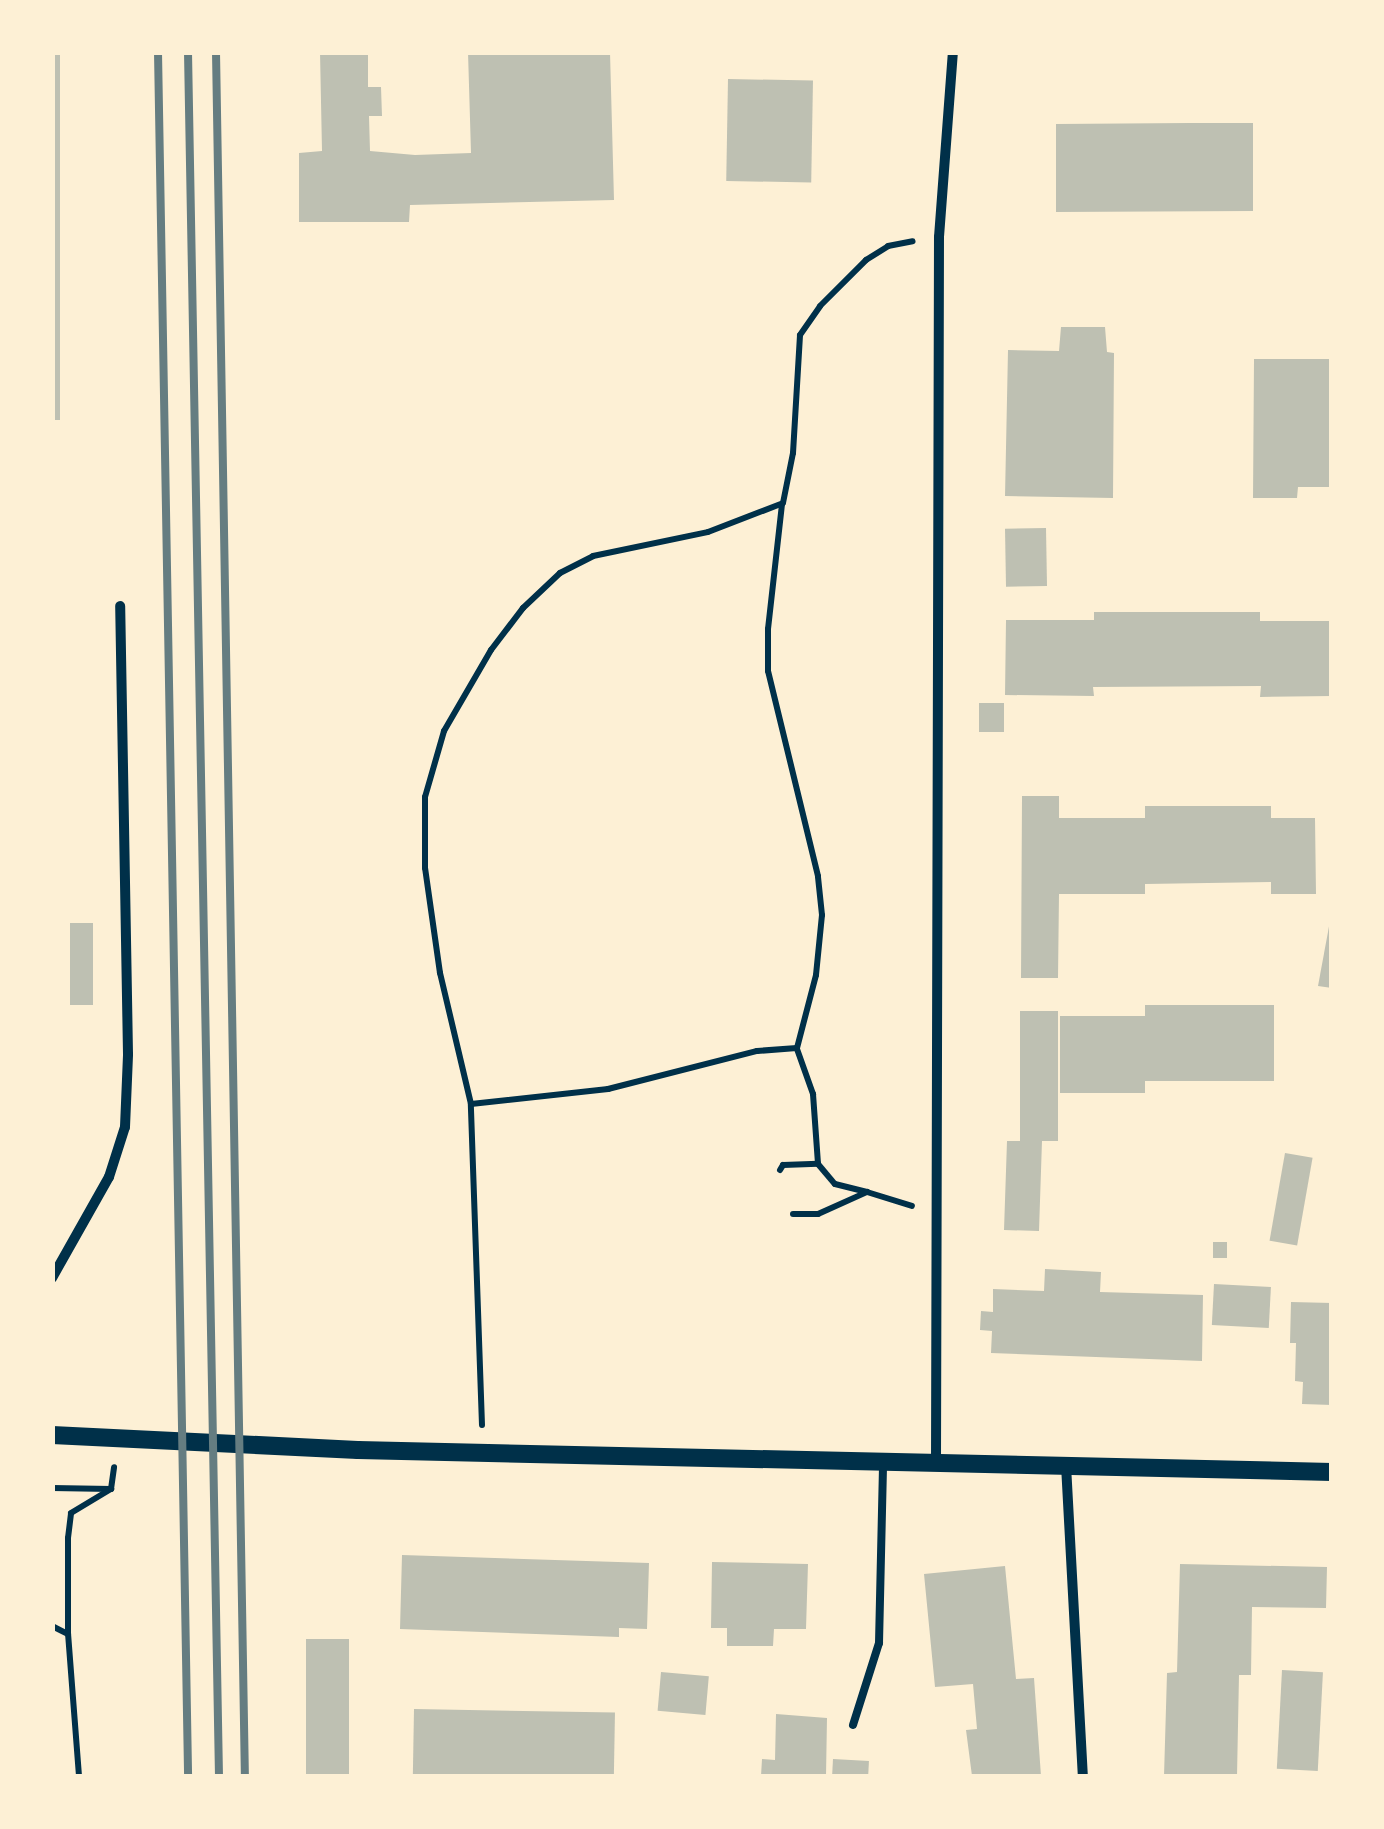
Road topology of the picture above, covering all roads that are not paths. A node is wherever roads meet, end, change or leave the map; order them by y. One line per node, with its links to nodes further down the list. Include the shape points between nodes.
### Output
1 (953, 52): 6 (street, via 939,237)
2 (120, 606): 3 (street, via 125,1127 110,1177)
3 (52, 1278)
4 (52, 1435): 5 (street)
5 (883, 1462): 6 (street); 9 (lane, via 878,1643)
6 (936, 1463): 7 (street)
7 (1066, 1464): 8 (street); 10 (street)
8 (1332, 1472)
9 (853, 1724)
10 (1082, 1776)

